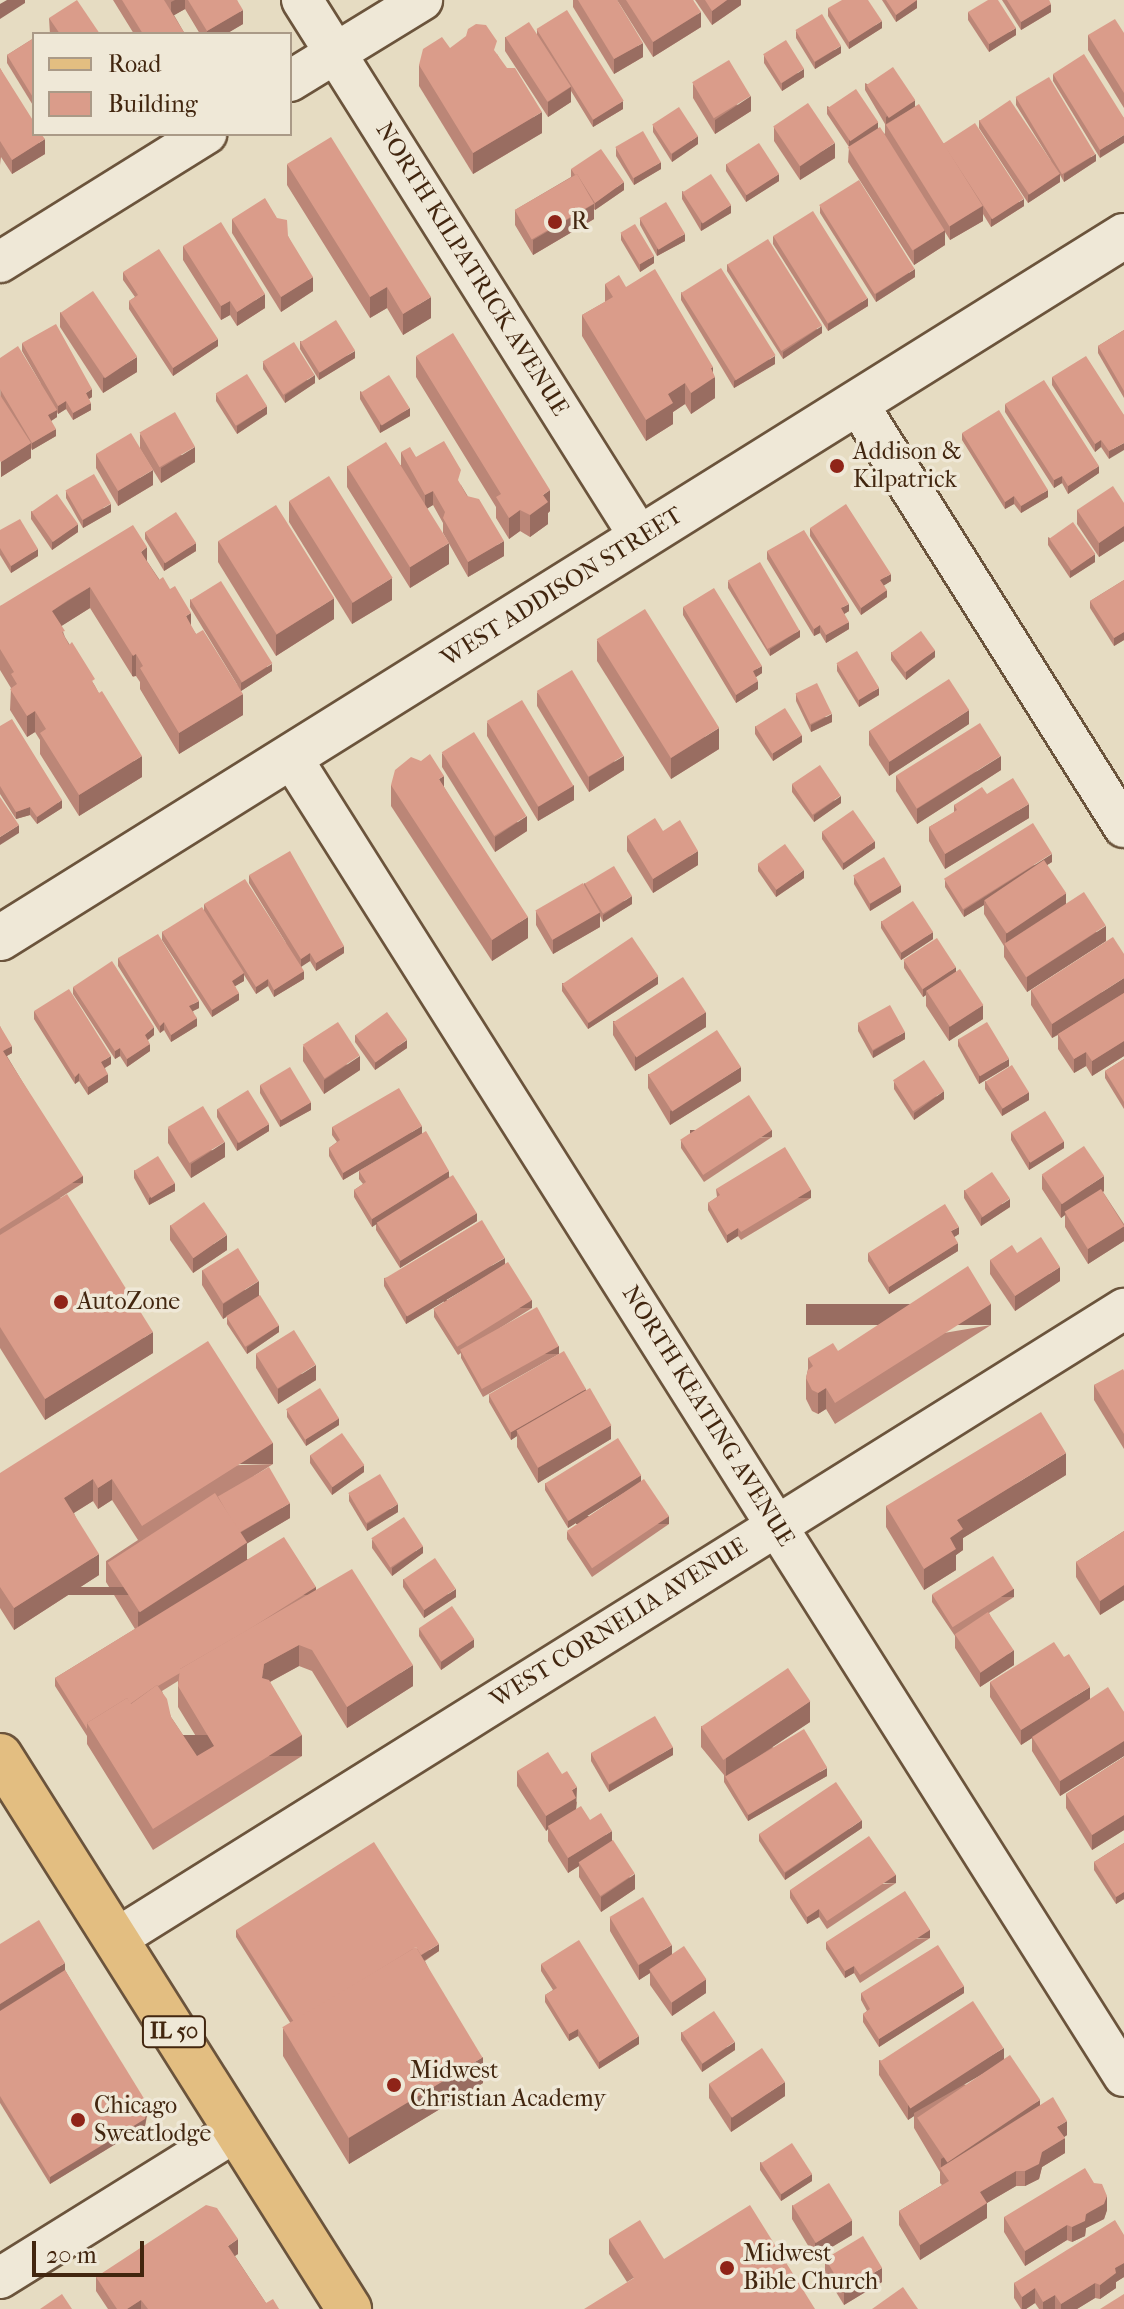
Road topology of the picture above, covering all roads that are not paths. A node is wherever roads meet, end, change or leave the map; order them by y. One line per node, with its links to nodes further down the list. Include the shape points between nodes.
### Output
1 (302, 0): 3 (street, NORTH KILPATRICK AVENUE)
2 (422, 0): 3 (street)
3 (336, 53): 4 (street); 9 (street, NORTH KILPATRICK AVENUE)
4 (292, 80)
5 (203, 136): 7 (street)
6 (1124, 236): 8 (main road, WEST ADDISON STREET)
7 (0, 262)
8 (857, 403): 9 (main road, WEST ADDISON STREET); 11 (street)
9 (641, 539): 10 (main road, WEST ADDISON STREET)
10 (291, 757): 12 (main road, WEST ADDISON STREET); 14 (street, NORTH KEATING AVENUE)
11 (1124, 827)
12 (0, 938)
13 (1124, 1309): 14 (street, WEST CORNELIA AVENUE)
14 (776, 1525): 16 (street, WEST CORNELIA AVENUE); 17 (street, NORTH KEATING AVENUE)
15 (0, 1756): 16 (main road, IL 50)
16 (116, 1939): 18 (main road, IL 50)
17 (1124, 2076)
18 (236, 2131): 19 (street); 20 (main road, IL 50)
19 (0, 2278)
20 (349, 2309)

